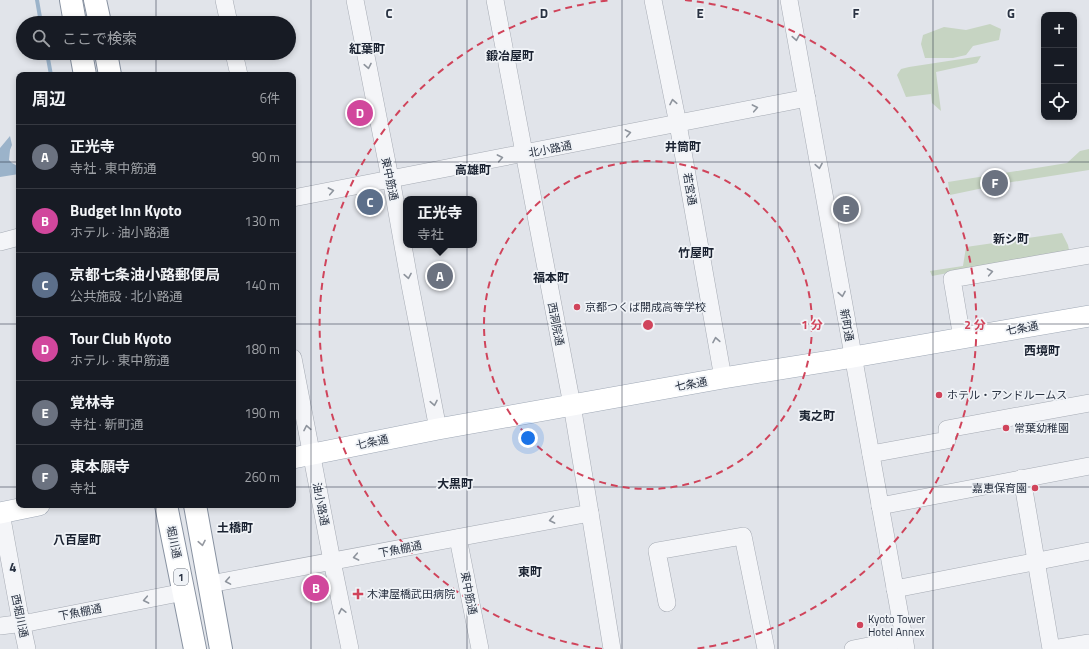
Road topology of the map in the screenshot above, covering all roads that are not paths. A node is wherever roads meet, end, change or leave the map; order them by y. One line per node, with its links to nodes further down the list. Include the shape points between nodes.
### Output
1 (70, 0): 8 (highway)
2 (95, 0): 9 (highway)
3 (224, 0): 10 (street)
4 (355, 0): 20 (street, 東中筋通, one-way to 20)
5 (495, 0): 19 (street, 西洞院通)
6 (653, 0): 18 (street, 若宮通, one-way to 6)
7 (790, 0): 17 (street, 新町通, one-way to 17)
8 (73, 16)
9 (98, 16)
10 (227, 16)
11 (82, 60): 14 (highway)
12 (107, 60): 15 (highway)
13 (236, 60): 16 (street)
14 (84, 72)
15 (109, 72)
16 (238, 72)
17 (807, 98): 18 (street, 北小路通, one-way to 17); 29 (street, 新町通, one-way to 29)
18 (678, 124): 19 (street, 北小路通, one-way to 18); 30 (street, 若宮通, one-way to 18)
19 (525, 154): 20 (street, 北小路通, one-way to 19); 33 (street, 西洞院通)
20 (390, 179): 21 (street, 北小路通, one-way to 20); 24 (street, 東中筋通, one-way to 24)
21 (296, 197)
22 (16, 238): 23 (street)
23 (0, 242)
24 (403, 248)
25 (403, 248): 34 (street, 東中筋通, one-way to 34)
26 (1089, 255): 28 (street, one-way to 26, via 952,279)
27 (1089, 316): 28 (main road, 七条通)
28 (962, 338): 29 (main road, 七条通)
29 (853, 357): 30 (main road, 七条通); 35 (street, 新町通)
30 (723, 378): 33 (main road, 七条通)
31 (296, 391): 36 (street, 油小路通, one-way to 31)
32 (1089, 403): 35 (street, via 947,429 947,440)
33 (572, 405): 34 (main road, 七条通); 44 (street, 西洞院通)
34 (438, 429): 36 (main road, 七条通)
35 (871, 454): 39 (street, 新町通)
36 (302, 456): 47 (street, 油小路通)
37 (1089, 466): 38 (street)
38 (1022, 478): 39 (street); 48 (street)
39 (880, 506): 50 (street, 新町通)
40 (24, 508): 43 (main road)
41 (167, 508): 51 (highway, 堀川通 / 1)
42 (196, 508): 49 (highway, one-way to 49)
43 (0, 513): 53 (street, 西堀川通)
44 (590, 513): 45 (street, 下魚棚通, one-way to 45); 62 (street, 西洞院通)
45 (458, 538): 47 (street, 下魚棚通, one-way to 47); 61 (street, 東中筋通)
46 (1089, 551): 48 (street)
47 (332, 561): 49 (street, 下魚棚通, one-way to 49); 60 (street, 油小路通, one-way to 47)
48 (1036, 561): 50 (street); 65 (street)
49 (210, 584): 59 (highway)
50 (895, 589): 56 (street, 新町通)
51 (184, 592): 53 (street, 下魚棚通, one-way to 53); 58 (highway, 堀川通 / 1)
52 (667, 604): 63 (street, via 656,551 743,536)
53 (21, 622): 54 (street, 下魚棚通); 57 (street, 西堀川通)
54 (0, 626)
55 (1089, 643): 65 (street)
56 (905, 644): 64 (street)
57 (27, 649)
58 (195, 649)
59 (221, 649)
60 (350, 649)
61 (480, 649)
62 (612, 649)
63 (766, 649)
64 (853, 649)
65 (1052, 649)

